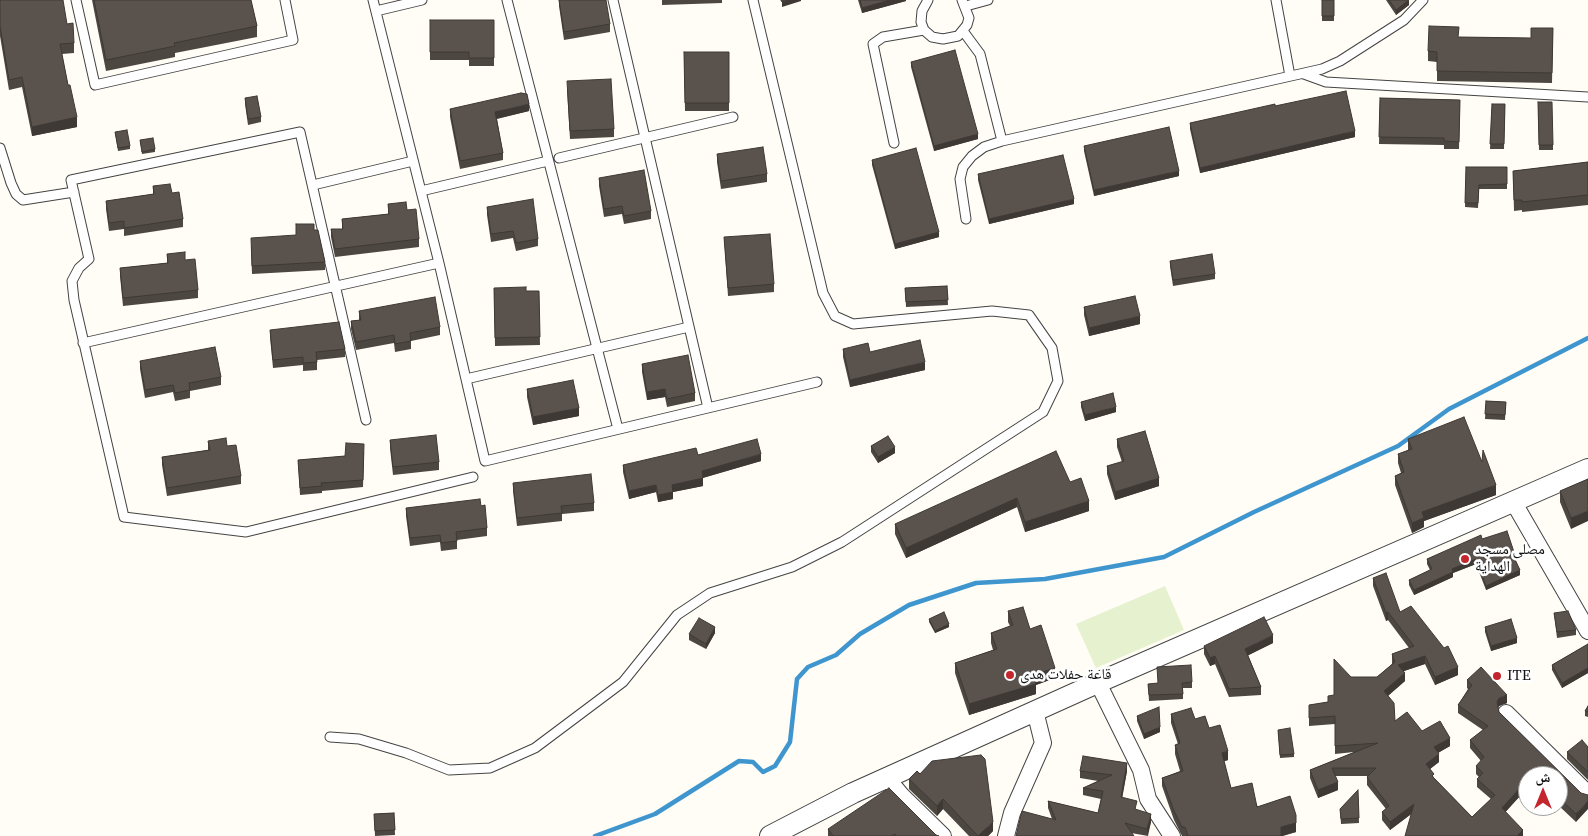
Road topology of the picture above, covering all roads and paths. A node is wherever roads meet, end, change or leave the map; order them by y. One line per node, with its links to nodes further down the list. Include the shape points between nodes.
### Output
1 (76, 0): 2 (lane, via 95,85 293,40)
2 (285, 0)
3 (373, 0): 14 (lane)
4 (422, 0): 14 (lane)
5 (507, 0): 28 (lane)
6 (613, 0): 22 (lane)
7 (753, 0): 50 (lane, via 823,293 835,316 854,324 992,311 1030,315 1052,348 1058,380 1043,412 842,542 792,566 710,594 677,615 624,682 535,748 490,768 449,770 406,752 359,739)
8 (919, 0): 15 (lane)
9 (928, 0): 15 (lane)
10 (988, 0): 13 (lane)
11 (1276, 0): 19 (lane)
12 (1423, 0): 18 (lane, via 1404,20 1340,61)
13 (964, 3): 17 (lane, via 969,18)
14 (376, 11): 27 (lane)
15 (922, 11): 16 (lane)
16 (924, 30): 17 (lane, via 932,37 943,39); 24 (lane, via 883,37 873,44)
17 (963, 32): 23 (lane, via 980,54)
18 (1304, 74): 19 (lane); 20 (lane, via 1326,82)
19 (1290, 76): 23 (lane)
20 (1588, 97)
21 (733, 117): 22 (lane)
22 (644, 138): 26 (lane); 35 (lane)
23 (1002, 141): 32 (lane, via 984,147 963,167 960,179)
24 (894, 143)
25 (0, 148): 31 (lane, via 11,183 23,200)
26 (559, 158)
27 (413, 160): 29 (lane); 30 (lane)
28 (548, 161): 30 (lane); 37 (lane)
29 (313, 185): 31 (lane, via 300,132 71,180); 34 (lane)
30 (421, 191): 33 (lane)
31 (74, 192): 36 (lane, via 89,259 78,268 72,280)
32 (966, 219)
33 (439, 263): 34 (lane); 38 (lane)
34 (336, 286): 36 (lane); 41 (lane)
35 (689, 327): 37 (lane); 40 (lane)
36 (83, 343): 44 (lane, via 124,517 246,532)
37 (599, 348): 38 (lane); 42 (lane)
38 (466, 379): 42 (lane, via 485,461)
39 (817, 382): 40 (lane)
40 (708, 408): 42 (lane)
41 (366, 420)
42 (618, 429)
43 (1588, 469): 45 (street)
44 (473, 477)
45 (1514, 503): 46 (street); 47 (street)
46 (1588, 631)
47 (1098, 683): 48 (street); 56 (street, via 1141,770 1148,799)
48 (1035, 711): 51 (street); 55 (street, via 1043,743 1012,813)
49 (1506, 713): 52 (street)
50 (330, 737)
51 (887, 778): 53 (street); 54 (street)
52 (1588, 794)
53 (770, 836)
54 (943, 836)
55 (1006, 836)
56 (1172, 836)

